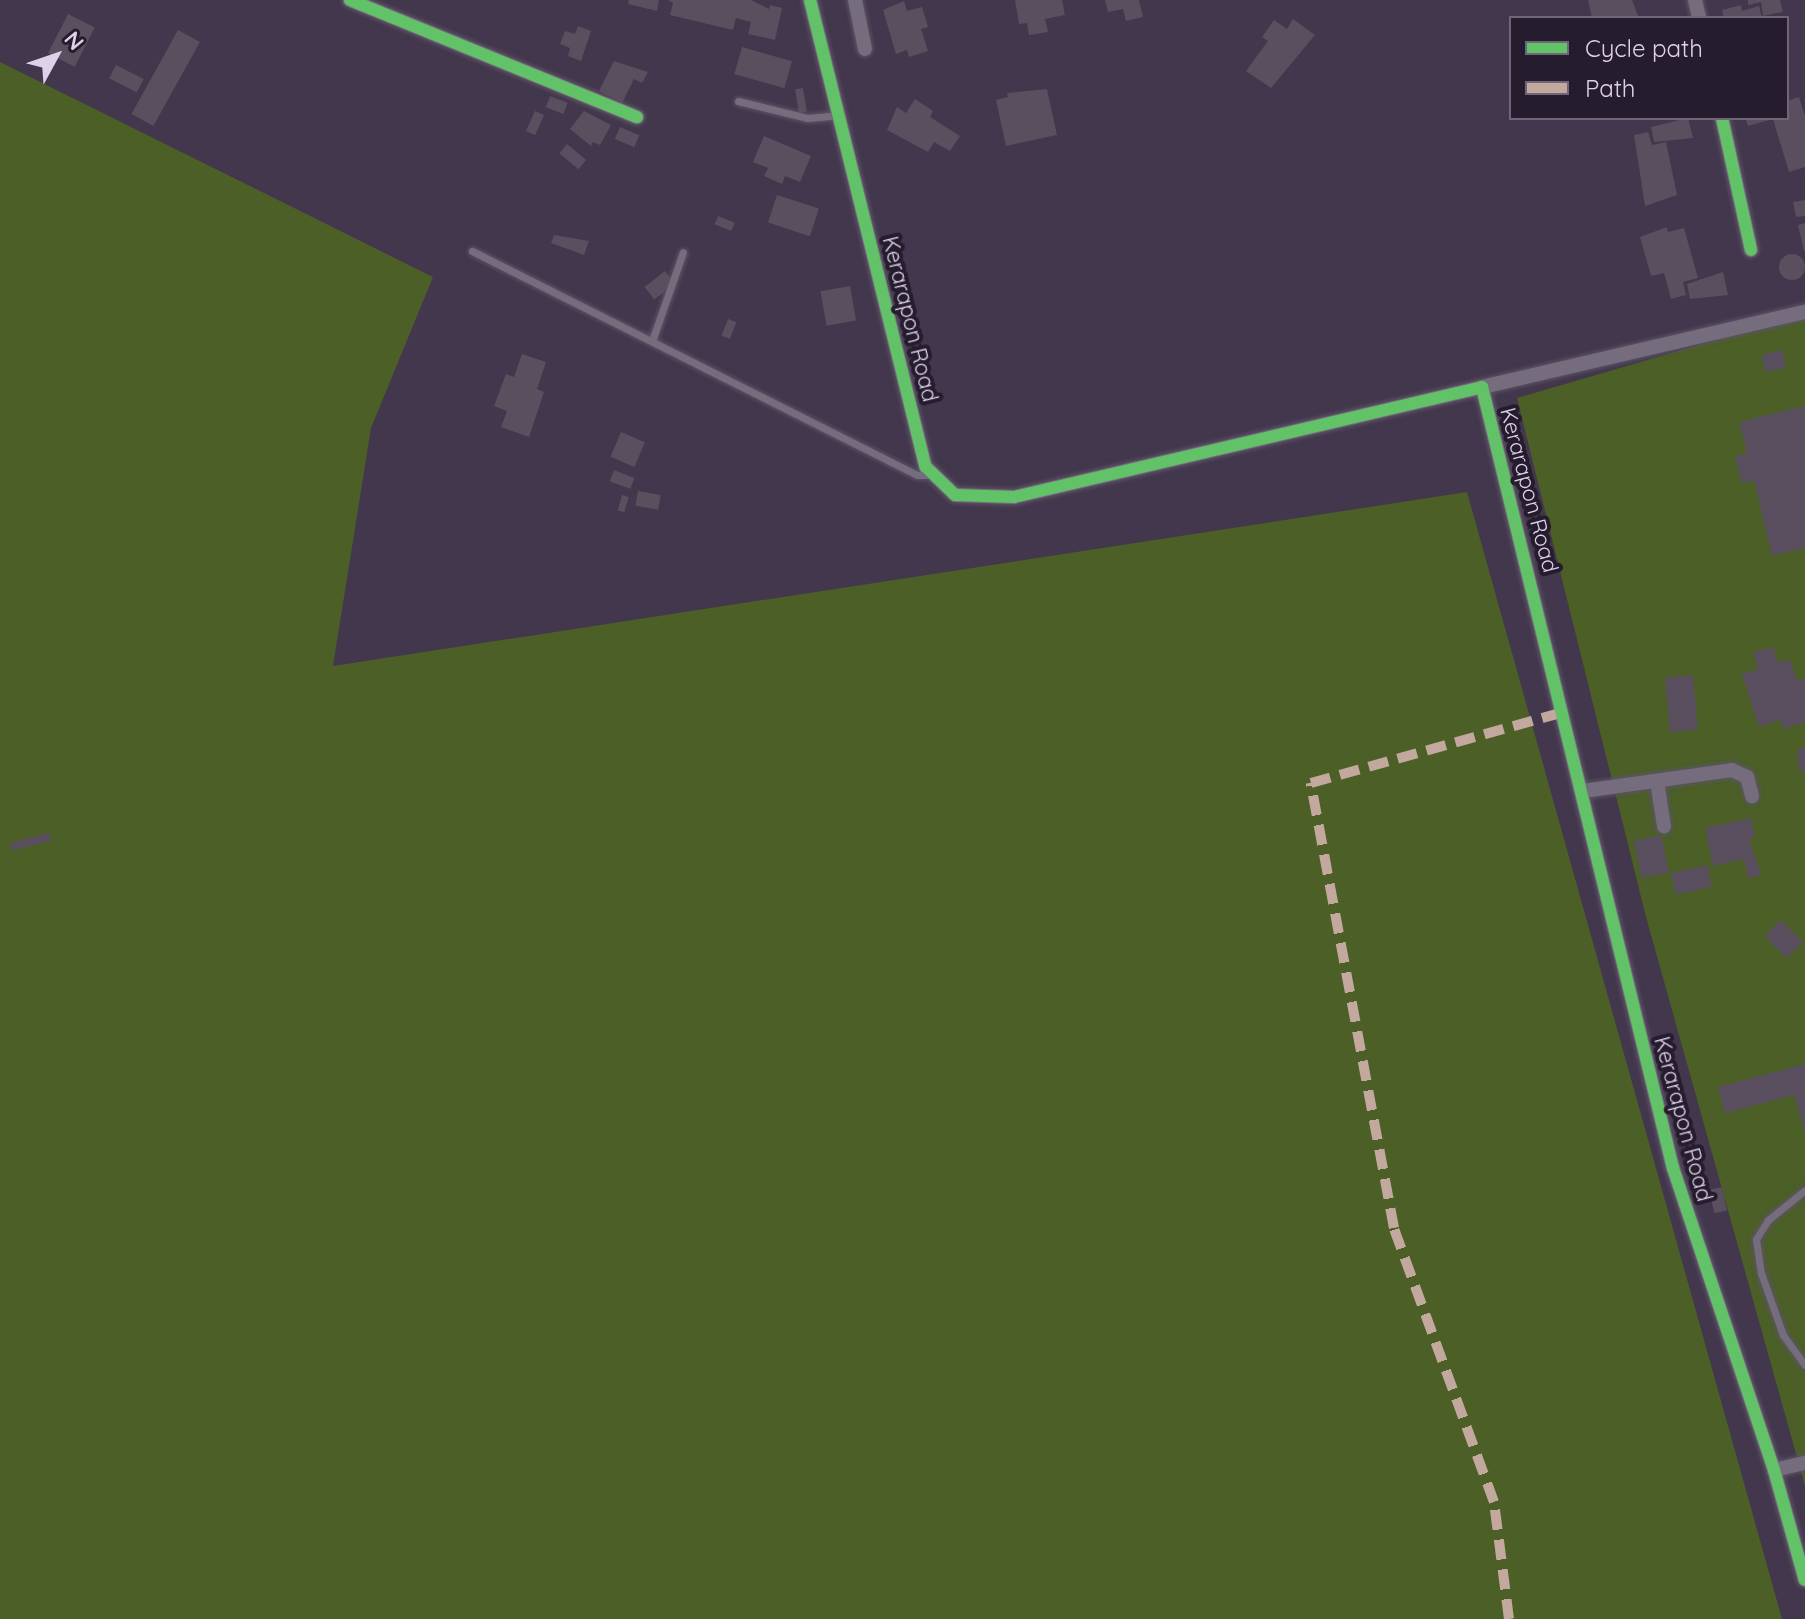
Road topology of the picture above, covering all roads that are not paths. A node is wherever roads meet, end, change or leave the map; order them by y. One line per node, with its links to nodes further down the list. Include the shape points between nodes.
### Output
1 (350, 0): 7 (street)
2 (810, 0): 6 (street, Kerarapon Road)
3 (855, 0): 4 (street)
4 (865, 49)
5 (738, 101): 6 (lane, via 807,118)
6 (839, 115): 15 (street, Kerarapon Road)
7 (637, 117)
8 (1722, 120): 9 (street)
9 (1751, 250)
10 (472, 251): 13 (lane)
11 (683, 252): 13 (lane)
12 (1805, 312): 14 (street)
13 (652, 341): 15 (lane, via 917,475)
14 (1482, 387): 15 (street, Kerarapon Road, via 1014,497 968,498 945,489); 17 (street, Kerarapon Road)
15 (932, 475)
16 (1657, 781): 17 (street); 18 (street, via 1741,771); 19 (street)
17 (1583, 791): 23 (street, Kerarapon Road, via 1673,1168)
18 (1752, 796)
19 (1664, 826)
20 (1805, 1190): 21 (lane, via 1768,1220 1756,1239 1761,1273 1783,1335)
21 (1805, 1365)
22 (1805, 1463): 23 (street)
23 (1774, 1470): 24 (street, Kerarapon Road)
24 (1805, 1580)

